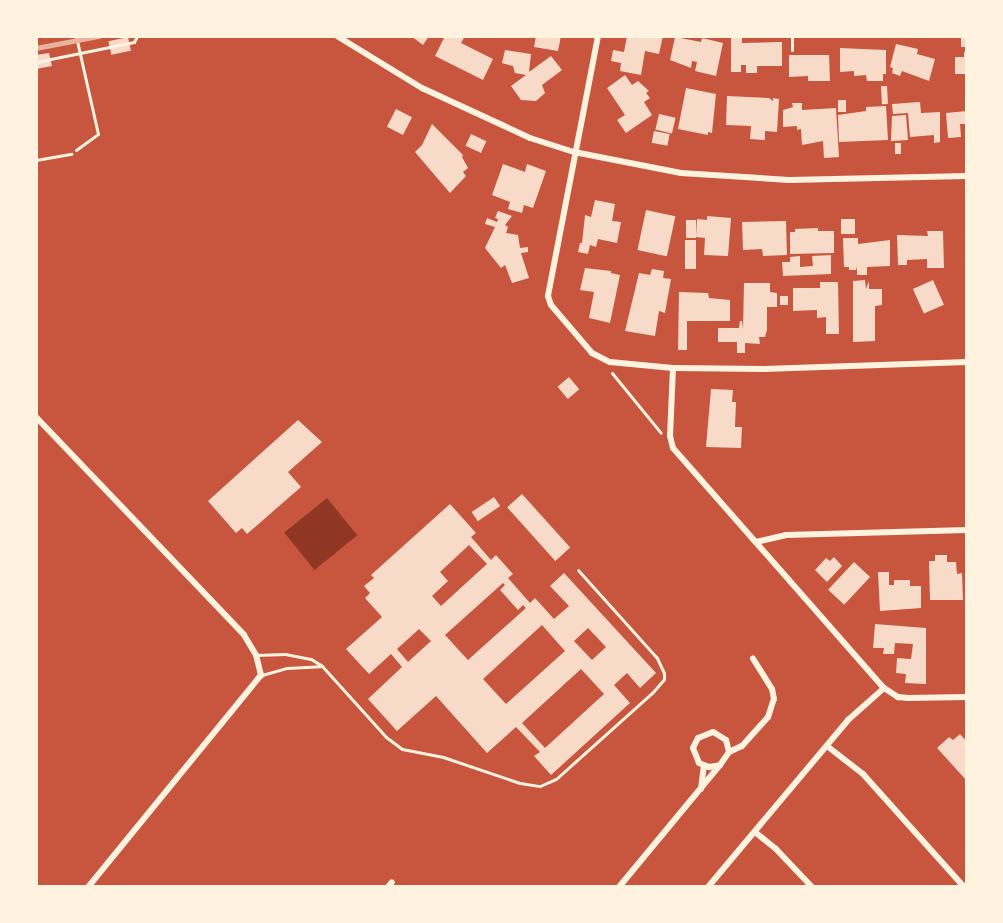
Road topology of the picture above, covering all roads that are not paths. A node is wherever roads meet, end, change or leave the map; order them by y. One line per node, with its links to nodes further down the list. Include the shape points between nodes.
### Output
1 (337, 36): 5 (street, via 422,88 530,138)
2 (598, 36): 5 (street)
3 (792, 36): 4 (lane)
4 (792, 50)
5 (574, 152): 8 (street, via 681,173 789,180); 10 (street, via 548,296 551,305 601,360)
6 (71, 154): 7 (lane)
7 (36, 160)
8 (967, 176)
9 (967, 362): 10 (street)
10 (673, 368): 13 (street, via 673,448)
11 (36, 417): 15 (street, via 244,635)
12 (967, 530): 13 (street, via 786,535)
13 (756, 542): 19 (street)
14 (579, 570): 17 (lane, via 657,658 664,679 549,784 520,783 461,762 402,749 386,737)
15 (256, 656): 17 (lane, via 303,655); 18 (street)
16 (753, 659): 22 (street, via 771,689 772,710 749,740)
17 (322, 666): 18 (lane, via 287,668)
18 (261, 675): 27 (street)
19 (884, 688): 20 (street, via 898,697); 21 (street, via 848,720)
20 (967, 697)
21 (827, 746): 26 (street); 31 (street, via 863,774)
22 (729, 752): 23 (street); 24 (street, via 723,736 713,732 702,734 695,742 694,753)
23 (720, 765): 24 (street); 25 (street)
24 (704, 766): 25 (street)
25 (701, 790): 28 (street)
26 (755, 832): 29 (street); 30 (street)
27 (88, 887)
28 (619, 887)
29 (708, 887)
30 (812, 887)
31 (964, 887)

